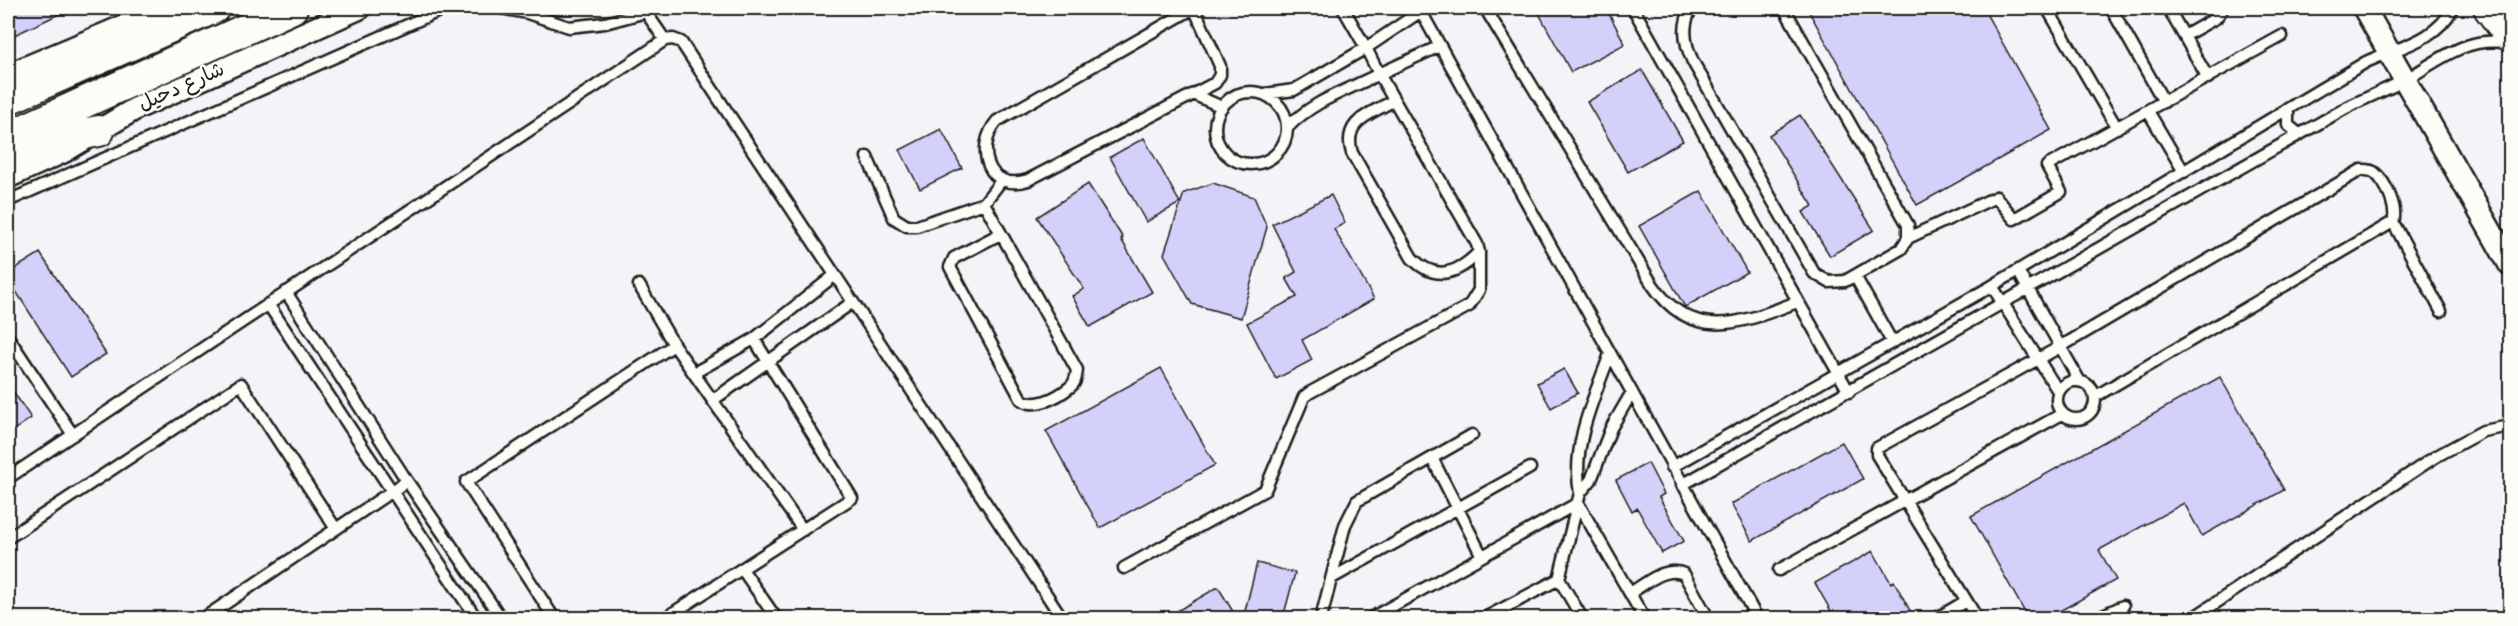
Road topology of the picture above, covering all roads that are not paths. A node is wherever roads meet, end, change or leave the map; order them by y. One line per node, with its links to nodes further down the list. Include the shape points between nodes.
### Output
1 (167, 8): 31 (street)
2 (214, 8): 36 (main road)
3 (292, 8): 46 (main road, شارع دحيل)
4 (360, 8): 44 (street, شارع دحيل, via 135,109)
5 (446, 8): 52 (lane)
6 (500, 8): 20 (lane, via 569,27 605,23)
7 (1194, 8): 34 (lane, via 1220,66 1215,83); 51 (lane, via 997,121 984,146)
8 (1343, 8): 28 (lane)
9 (1485, 8): 67 (lane, via 1652,284 1670,307 1691,319 1729,322 1752,319)
10 (1633, 8): 67 (lane)
11 (1692, 8): 61 (lane, via 1685,23 1688,51 1811,268 1818,277 1834,283)
12 (1784, 8): 56 (lane, via 1905,219)
13 (2047, 8): 43 (lane)
14 (2111, 8): 38 (lane)
15 (2168, 8): 22 (lane)
16 (2223, 8): 22 (lane, via 2216,18)
17 (2364, 8): 29 (street)
18 (2452, 8): 29 (lane, via 2442,24 2426,37)
19 (2489, 8): 24 (main road)
20 (644, 9): 25 (lane)
21 (1420, 9): 27 (lane); 28 (lane)
22 (2184, 36): 32 (lane)
23 (2282, 36): 32 (lane)
24 (2511, 36)
25 (665, 40): 60 (lane, via 681,42); 65 (lane)
26 (2511, 43): 33 (lane, via 2490,41 2460,47)
27 (1440, 46): 30 (lane); 76 (lane)
28 (1365, 48): 30 (lane); 35 (lane, via 1294,90)
29 (2388, 52): 33 (street); 40 (lane)
30 (1379, 74): 37 (lane); 42 (lane, via 1316,103)
31 (8, 75)
32 (2208, 78): 38 (lane)
33 (2404, 80): 45 (lane); 58 (street)
34 (1195, 94): 39 (lane); 51 (lane, via 1028,180 1011,184)
35 (1261, 94): 39 (lane, via 1247,92); 42 (lane, via 1275,101 1284,113)
36 (8, 99)
37 (1393, 101): 57 (lane); 57 (lane, via 1356,123 1349,136 1352,153 1419,265 1429,270 1454,271)
38 (2164, 102): 41 (lane)
39 (1222, 107): 42 (lane, via 1216,121 1216,136 1222,150 1240,162 1263,162 1276,155)
40 (2288, 110): 45 (lane, via 2288,124); 49 (lane)
41 (2148, 111): 43 (lane); 49 (lane)
42 (1287, 128)
43 (2117, 128): 56 (lane, via 2047,166 2061,192 2014,219 1996,197)
44 (99, 131): 47 (main road); 50 (street, شارع دحيل)
45 (2299, 134): 64 (lane)
46 (8, 137)
47 (8, 148)
48 (867, 158): 53 (lane, via 894,218 908,226)
49 (2184, 172): 59 (lane)
50 (8, 177)
51 (1000, 181): 53 (lane)
52 (8, 201)
53 (984, 203): 55 (lane)
54 (2393, 222): 70 (lane); 75 (lane, via 2395,205 2376,173 2361,170); 85 (lane)
55 (1000, 234): 55 (lane, via 1077,369 1071,387 1038,404 1026,404 1021,399 950,267 954,258)
56 (1908, 238): 61 (lane, via 1901,249)
57 (1479, 252): 105 (lane, via 1479,290 1469,306 1304,397 1265,490)
58 (2511, 265)
59 (2018, 271): 63 (lane); 64 (lane)
60 (835, 275): 66 (lane); 72 (lane)
61 (1855, 276): 73 (lane)
62 (639, 285): 74 (lane)
63 (1992, 286): 69 (lane); 73 (lane)
64 (2028, 290): 69 (lane); 75 (lane)
65 (286, 292): 68 (lane); 95 (lane)
66 (853, 302): 78 (lane); 120 (lane)
67 (1797, 302): 80 (lane)
68 (268, 304): 89 (lane); 97 (lane)
69 (2004, 304): 77 (lane); 84 (lane)
70 (2441, 311)
71 (8, 337): 89 (lane)
72 (754, 339): 78 (lane); 79 (lane)
73 (1892, 342): 80 (lane)
74 (674, 345): 79 (lane); 117 (lane, via 466,482)
75 (2060, 347): 77 (lane); 81 (lane)
76 (1610, 354): 83 (lane); 98 (lane, via 1584,422 1577,477)
77 (2038, 359): 82 (lane); 99 (lane, via 1877,448 1877,455)
78 (767, 360): 86 (lane); 102 (lane, via 852,498)
79 (694, 373): 86 (lane)
80 (1838, 373): 84 (lane); 92 (lane)
81 (2079, 380): 82 (lane, via 2067,382); 85 (lane, via 2090,386)
82 (2058, 391): 87 (lane, via 2056,404)
83 (1632, 392): 92 (lane); 98 (lane)
84 (1849, 392): 96 (lane)
85 (2096, 396): 87 (lane, via 2094,409 2086,417 2073,420)
86 (713, 400): 102 (lane)
87 (2062, 414): 99 (lane)
88 (2511, 426): 131 (lane, via 2483,431 2434,457)
89 (73, 435): 94 (lane)
90 (1472, 435): 91 (lane)
91 (1432, 458): 100 (lane); 108 (lane, via 1357,501 1345,525)
92 (1672, 467): 96 (lane)
93 (1530, 468): 100 (lane)
94 (8, 478)
95 (407, 481): 97 (lane); 116 (lane)
96 (1682, 485): 127 (lane)
97 (393, 491): 101 (lane); 115 (lane)
98 (1579, 498): 104 (lane); 109 (lane); 110 (lane)
99 (1905, 500): 107 (lane); 111 (lane)
100 (1457, 508): 104 (lane); 108 (lane)
101 (336, 529): 103 (lane, via 241,384); 114 (lane)
102 (803, 530): 106 (lane)
103 (8, 537)
104 (1482, 556): 113 (lane)
105 (1124, 568)
106 (742, 569): 118 (lane); 119 (lane)
107 (1779, 570)
108 (1332, 578): 121 (lane)
109 (1559, 579): 123 (lane); 124 (lane)
110 (1630, 593): 125 (lane); 126 (lane, via 1668,570 1676,571 1684,574)
111 (1966, 601): 128 (lane); 129 (lane)
112 (2123, 606): 130 (lane)
113 (1391, 614): 122 (lane)
114 (204, 618)
115 (476, 618)
116 (501, 618)
117 (554, 618)
118 (665, 618)
119 (776, 618)
120 (1062, 618)
121 (1321, 618)
122 (1371, 618)
123 (1485, 618)
124 (1582, 618)
125 (1644, 618)
126 (1708, 618)
127 (1757, 618)
128 (1937, 618)
129 (1977, 618)
130 (2096, 618)
131 (2193, 618)

